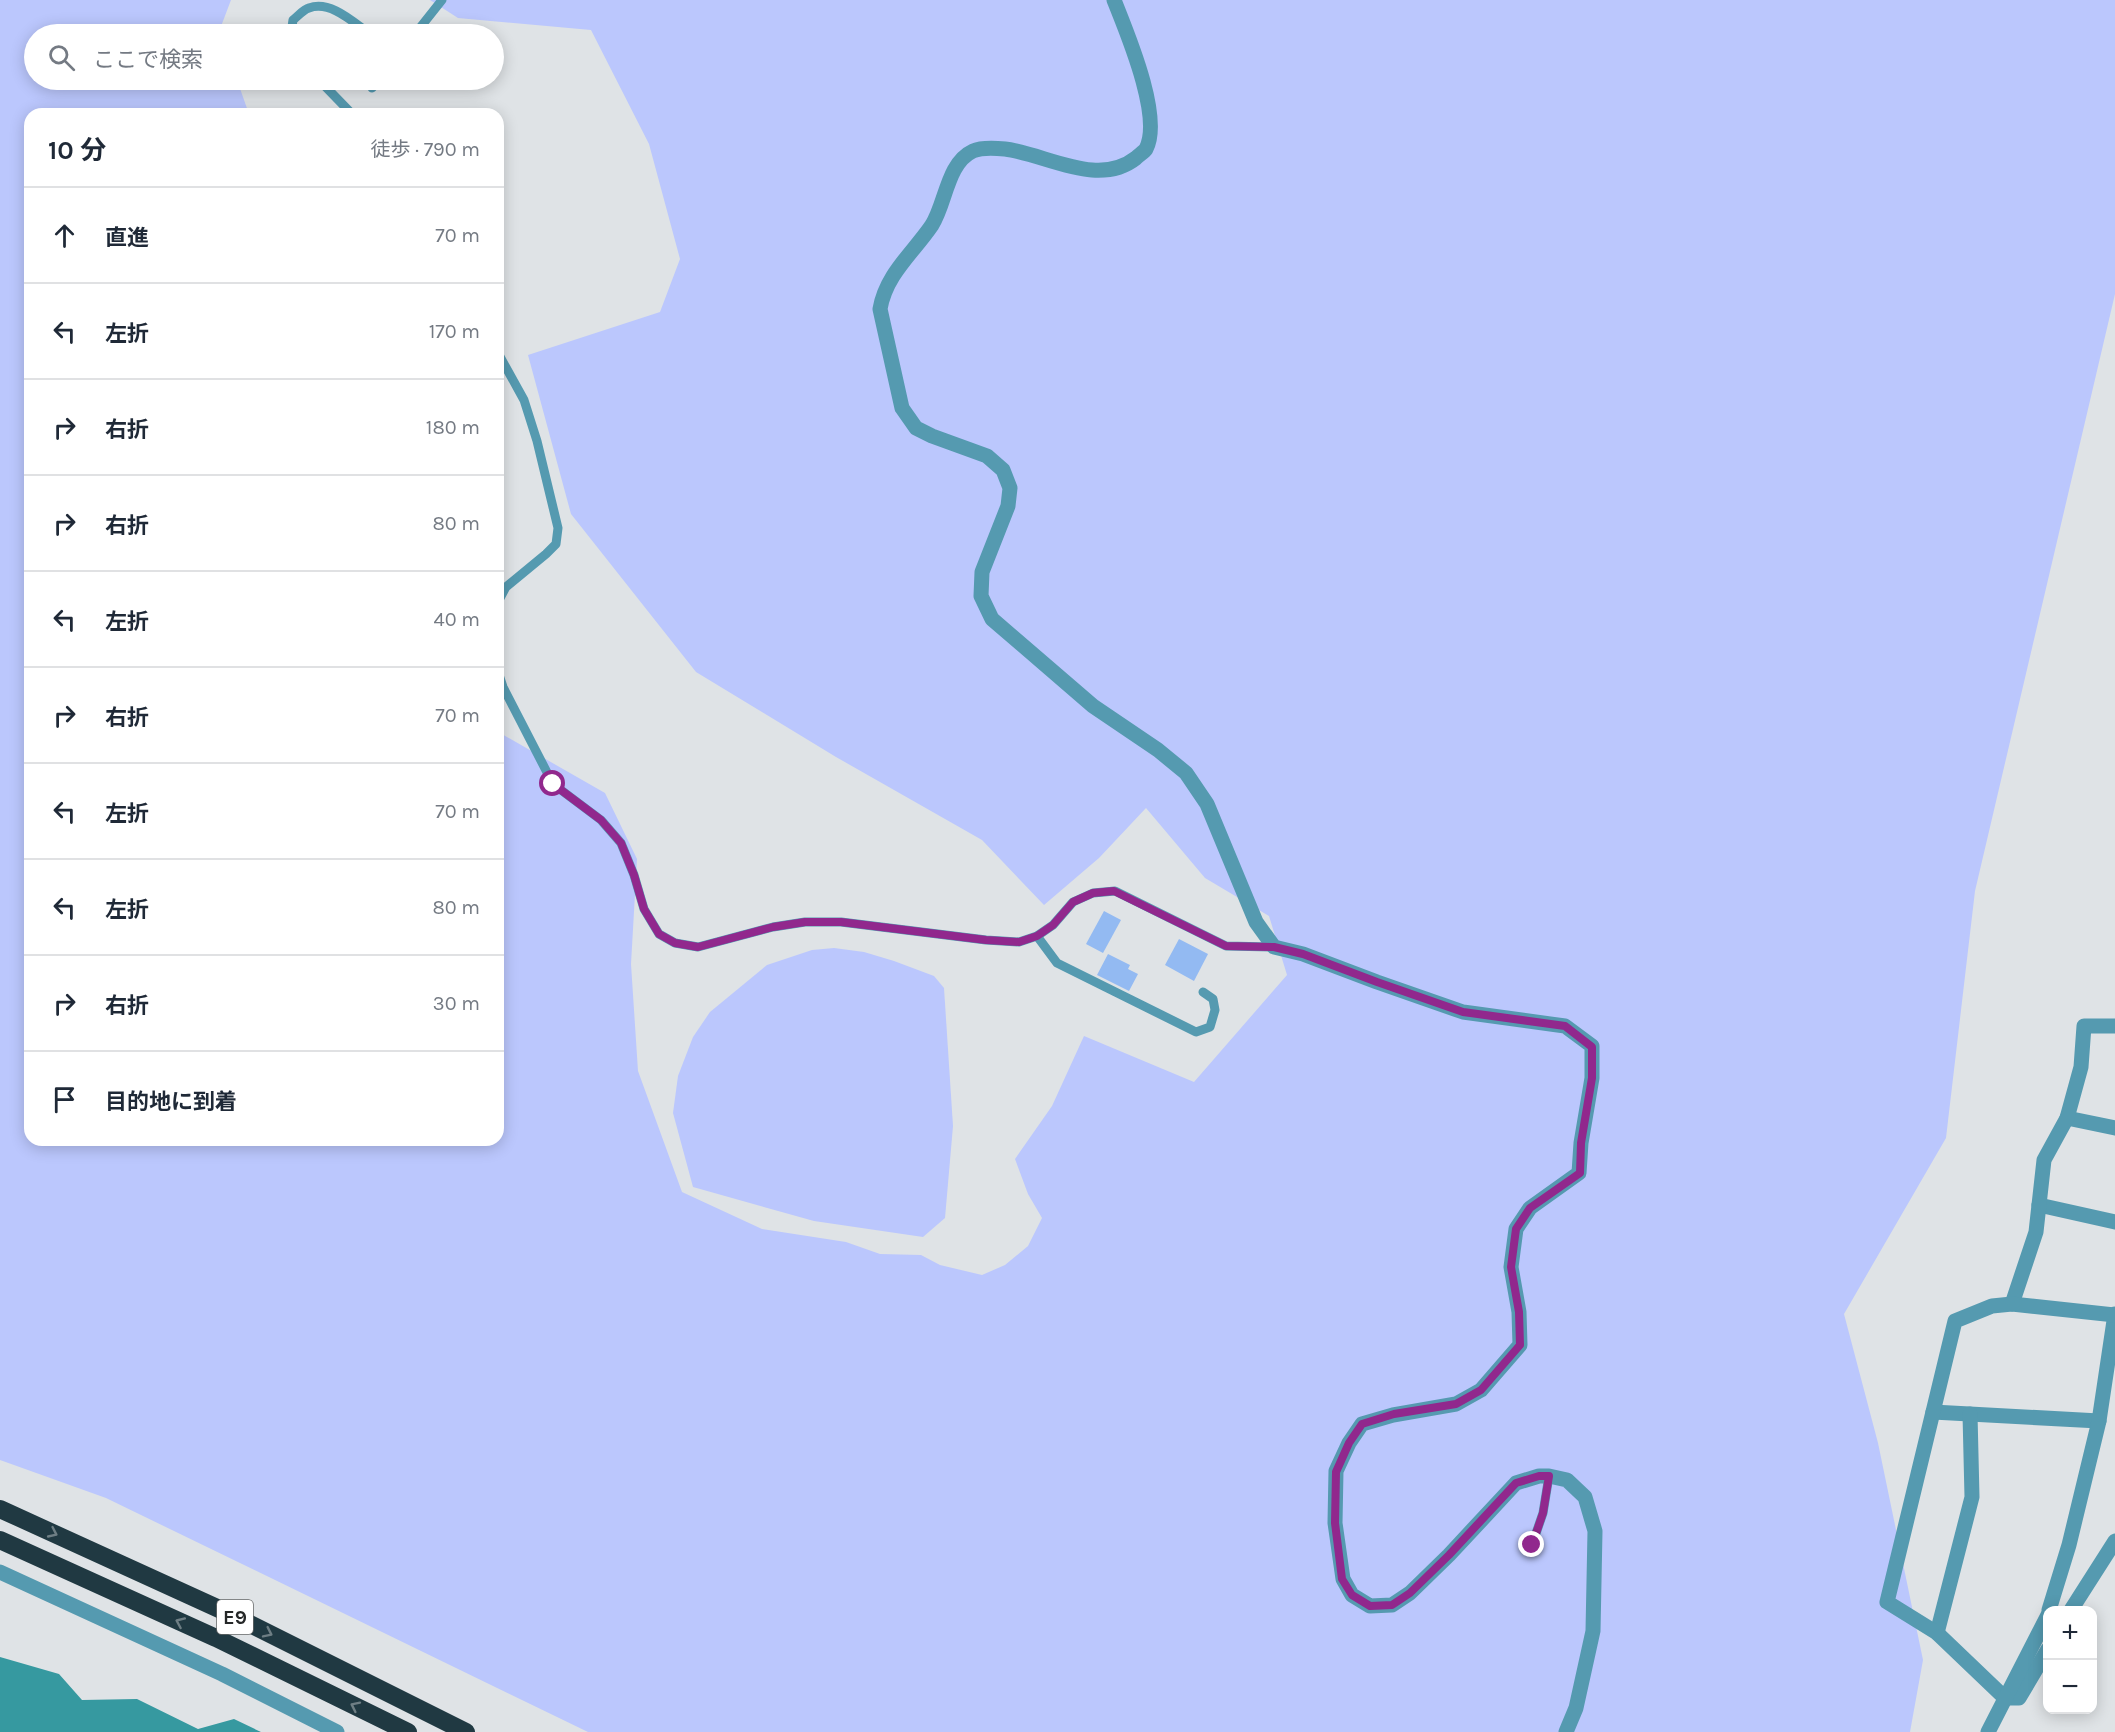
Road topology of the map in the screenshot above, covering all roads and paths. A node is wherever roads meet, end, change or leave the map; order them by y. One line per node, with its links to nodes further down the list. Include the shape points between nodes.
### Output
1 (442, 0): 5 (lane)
2 (1114, 0): 12 (street, via 1148,101 1151,127 1146,150 1114,170 1089,171 1018,151 974,151 959,161 938,216 893,274 882,294 880,309 902,408 916,428 987,456 1003,470 1010,488 1008,506 982,572 981,596 992,619 1093,706 1186,773 1207,804 1256,922)
3 (292, 24): 4 (lane, via 308,8 324,6)
4 (356, 24)
5 (423, 24)
6 (329, 90): 7 (lane)
7 (346, 108)
8 (504, 364): 9 (lane, via 524,400 558,528 556,544)
9 (504, 592)
10 (504, 689): 11 (lane, via 553,784 601,820 621,843 644,909 659,934 675,943 698,947 805,922 841,922 1019,942)
11 (1037, 936): 12 (lane, via 1073,902 1093,893 1114,891 1226,946); 13 (lane, via 1057,963 1196,1032 1210,1027 1215,1010 1213,999)
12 (1274, 947): 24 (street, via 1463,1012 1565,1026 1592,1047 1580,1173 1530,1208 1516,1229 1511,1267 1520,1345 1481,1390 1456,1404 1394,1414 1362,1424 1336,1472 1335,1523 1342,1579 1352,1595 1370,1606 1392,1605 1410,1593 1516,1483)
13 (1203, 992)
14 (2115, 1026): 15 (street, via 2084,1026 2081,1067)
15 (2067, 1118): 16 (street); 17 (street, via 2044,1160)
16 (2115, 1128)
17 (2039, 1205): 18 (street); 19 (street, via 2036,1232)
18 (2115, 1222)
19 (2012, 1304): 20 (street); 21 (street, via 1992,1306 1955,1321)
20 (2115, 1315): 23 (street)
21 (1933, 1412): 22 (street); 33 (street, via 1887,1602)
22 (1970, 1414): 23 (street); 33 (street, via 1972,1497)
23 (2099, 1421): 30 (street, via 2070,1545)
24 (1549, 1476): 28 (lane, via 1543,1513); 39 (street, via 1567,1480 1586,1497 1595,1531 1593,1631 1576,1707)
25 (0, 1509): 38 (highway, E9, one-way to 38, via 228,1613)
26 (0, 1540): 37 (highway, E9, one-way to 26, via 216,1638)
27 (2115, 1541): 31 (street)
28 (1532, 1545)
29 (0, 1572): 36 (street, via 222,1674)
30 (2051, 1606)
31 (2074, 1606)
32 (2043, 1625): 35 (street)
33 (1938, 1633): 35 (street)
34 (2043, 1657): 35 (street, via 2019,1698)
35 (2005, 1698): 40 (street)
36 (337, 1732)
37 (408, 1732)
38 (466, 1732)
39 (1566, 1732)
40 (1988, 1732)

